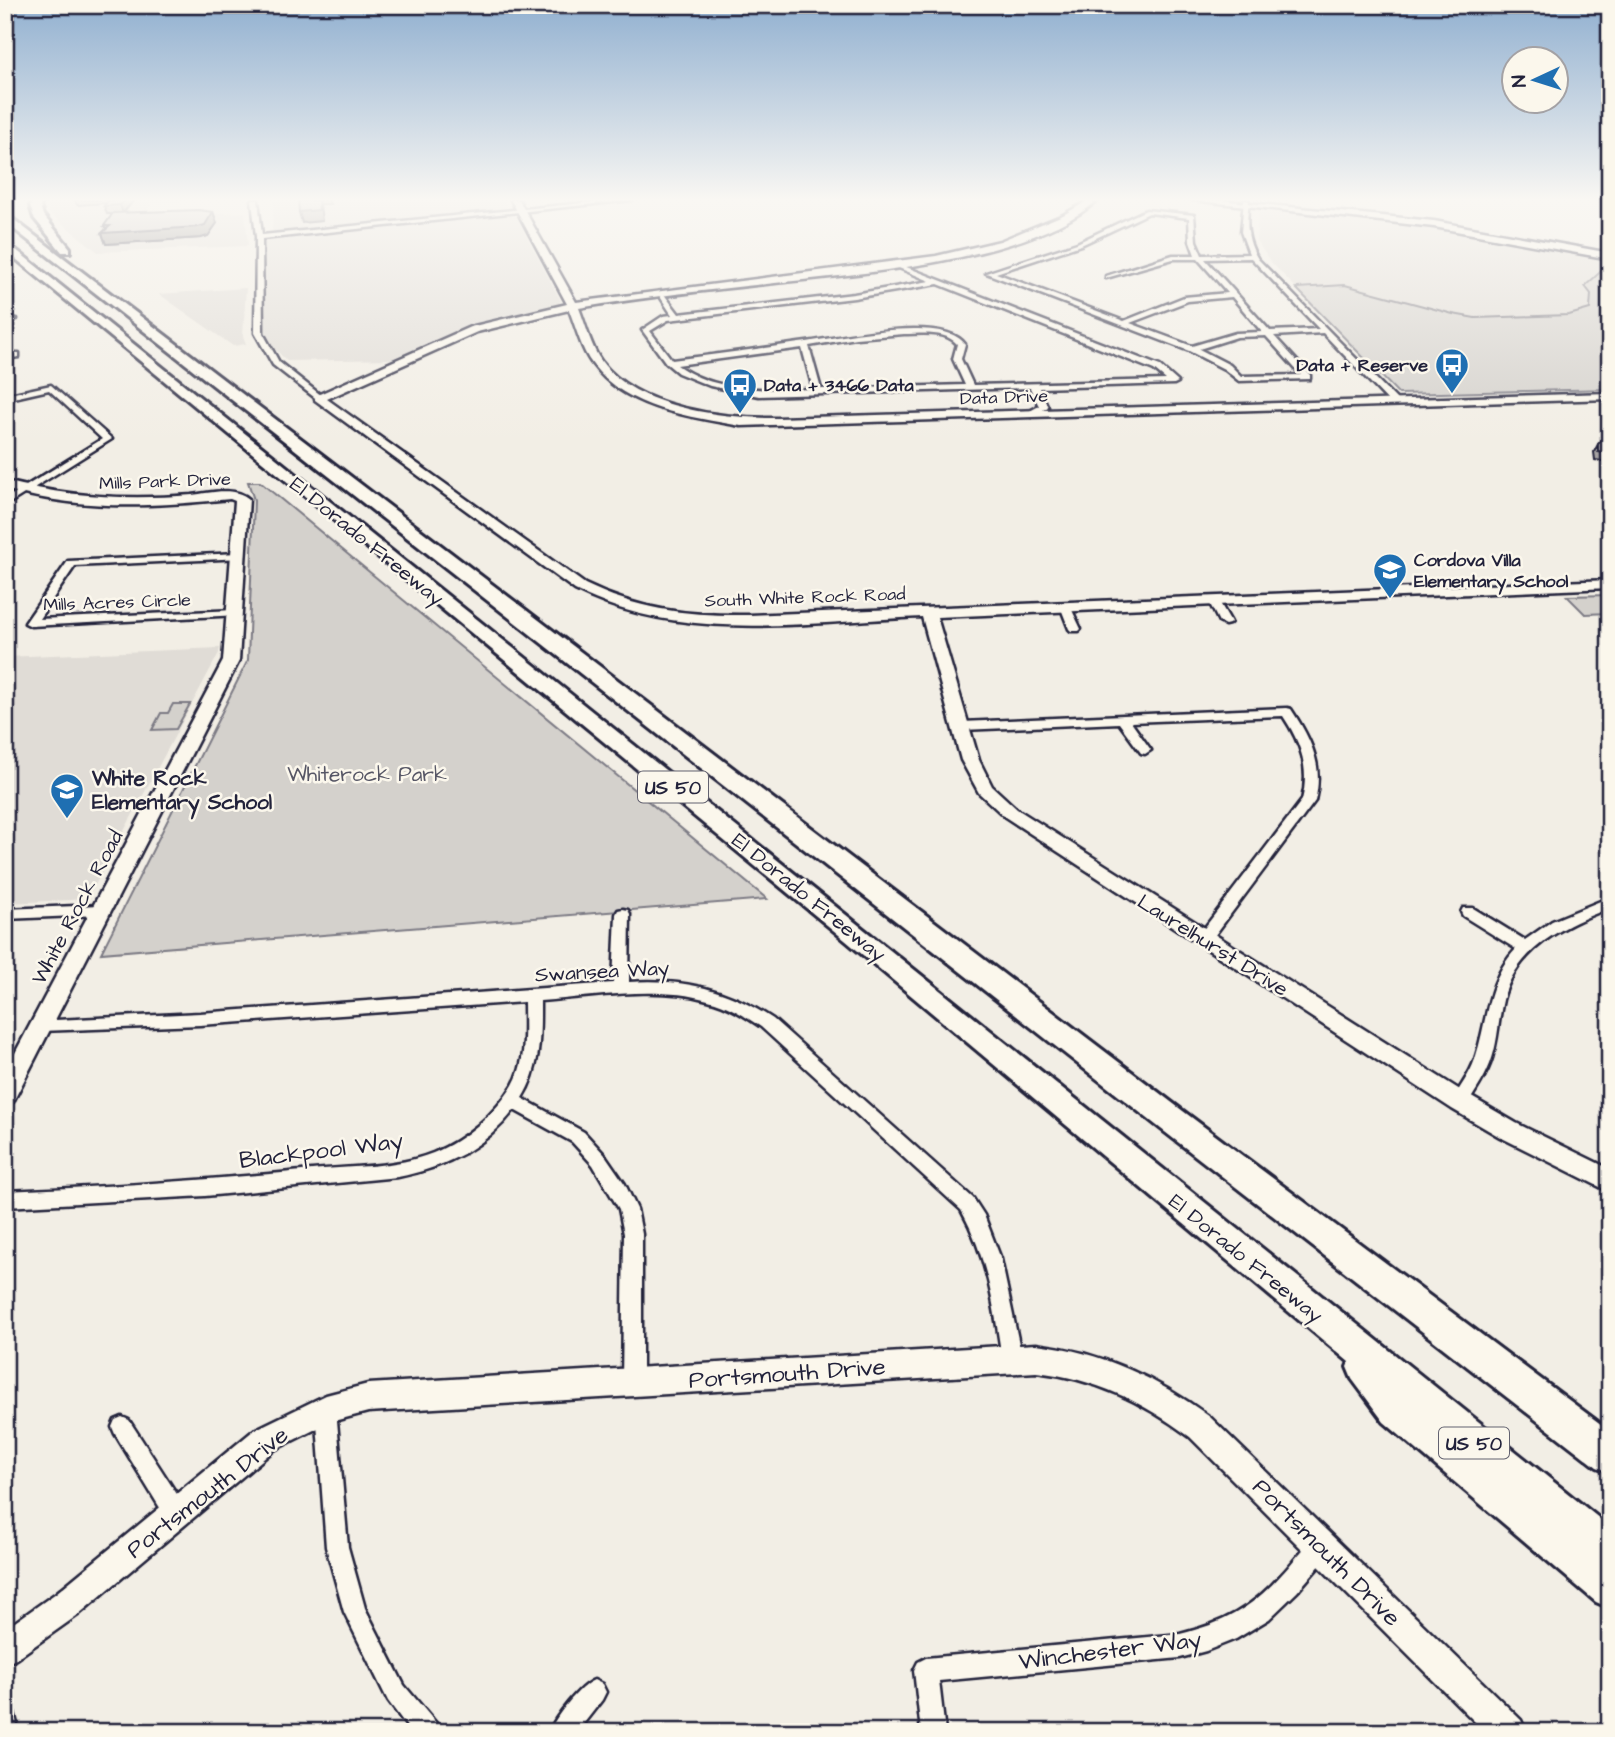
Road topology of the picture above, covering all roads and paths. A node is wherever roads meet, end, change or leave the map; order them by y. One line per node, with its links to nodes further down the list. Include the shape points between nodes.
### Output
1 (50, 281): 62 (highway, El Dorado Freeway / US 50)
2 (91, 281): 61 (highway, El Dorado Freeway / US 50)
3 (259, 281): 28 (street, via 259,333 276,363)
4 (559, 281): 12 (street, Data Drive)
5 (768, 281): 10 (street)
6 (1010, 281): 15 (street)
7 (1221, 281): 11 (street)
8 (1277, 281): 16 (street)
9 (937, 282): 13 (street); 23 (street, via 1157,368 1174,382)
10 (657, 295): 12 (street); 13 (street); 14 (street)
11 (1234, 295): 15 (street, via 1187,299); 17 (street)
12 (573, 306): 28 (street, via 444,339 368,383); 30 (street, Data Drive, via 596,362 613,380 639,396 691,414 752,422)
13 (677, 317): 14 (street)
14 (666, 318): 22 (street, via 646,330)
15 (1122, 324): 19 (street)
16 (1326, 331): 17 (street); 29 (street)
17 (1270, 333): 19 (street, via 1227,336); 19 (street, via 1307,377 1239,379 1227,367)
18 (805, 345): 22 (street); 24 (street, via 845,336 937,332 954,336 961,344 957,359); 25 (street)
19 (1192, 349)
20 (16, 355): 21 (street)
21 (5, 357)
22 (670, 363): 25 (street, via 685,375 719,387 759,393)
23 (1034, 387): 24 (street); 30 (street, via 1044,407)
24 (971, 389): 25 (street)
25 (818, 393)
26 (1610, 396): 29 (street, Data Drive)
27 (5, 398): 32 (street, via 51,387 108,439)
28 (319, 398): 40 (street, South White Rock Road, via 580,587 617,604 663,616 723,621)
29 (1395, 402): 30 (street, Data Drive)
30 (1031, 414)
31 (5, 485): 32 (street, Mills Park Drive)
32 (23, 491): 33 (street, Mills Park Drive, via 111,502 231,495); 34 (street)
33 (242, 499): 35 (street, White Rock Road)
34 (5, 503)
35 (239, 556): 39 (street, White Rock Road); 39 (street, Mills Acres Circle, via 72,563 31,623)
36 (1610, 584): 37 (street, South White Rock Road)
37 (1213, 600): 38 (street, South White Rock Road); 41 (street)
38 (1065, 606): 40 (street, South White Rock Road); 42 (street)
39 (235, 613): 47 (street, White Rock Road, via 231,661)
40 (928, 613): 44 (street, Laurelhurst Drive)
41 (1225, 622)
42 (1075, 629)
43 (1122, 719): 44 (street); 45 (street); 51 (street, via 1287,712 1310,752 1313,782 1303,811)
44 (962, 726): 51 (street, Laurelhurst Drive, via 966,750 985,789 1011,813)
45 (1145, 750)
46 (1610, 902): 52 (street, via 1565,919)
47 (100, 910): 50 (street); 55 (street, White Rock Road)
48 (1468, 912): 52 (street)
49 (623, 914): 53 (street)
50 (5, 915)
51 (1204, 939): 58 (street, Laurelhurst Drive)
52 (1526, 948): 58 (street, via 1498,992 1481,1066)
53 (621, 989): 54 (street, Swansea Way); 63 (street, Swansea Way, via 695,990 749,1010 953,1188 987,1239)
54 (532, 995): 55 (street, Swansea Way, via 200,1019); 57 (street, Blackpool Way, via 531,1055)
55 (41, 1025): 56 (street, White Rock Road)
56 (5, 1095)
57 (512, 1101): 60 (street, Blackpool Way, via 491,1124 439,1159 396,1169 183,1190); 64 (street, via 578,1137 599,1160 628,1209 633,1234)
58 (1460, 1102): 59 (street, Laurelhurst Drive)
59 (1610, 1181)
60 (5, 1199)
61 (1451, 1331): 67 (highway); 68 (highway, El Dorado Freeway / US 50)
62 (1338, 1333): 71 (highway, El Dorado Freeway / US 50); 72 (highway, via 1397,1409)
63 (1012, 1358): 64 (street, Portsmouth Drive); 70 (street, Portsmouth Drive, via 1082,1365 1151,1392 1200,1427)
64 (632, 1383): 65 (street, Portsmouth Drive, via 368,1398)
65 (326, 1409): 69 (street, Portsmouth Drive, via 264,1440); 77 (street, via 337,1547 355,1612 396,1693)
66 (122, 1427): 69 (street)
67 (1610, 1432)
68 (1610, 1454)
69 (176, 1513): 73 (street, Portsmouth Drive, via 67,1604)
70 (1321, 1546): 79 (street, Winchester Way, via 1260,1615 1210,1639 1180,1646 926,1670); 80 (street, Portsmouth Drive)
71 (1610, 1552)
72 (1610, 1588)
73 (5, 1648)
74 (594, 1692): 78 (street)
75 (5, 1721): 76 (street)
76 (8, 1732)
77 (427, 1732)
78 (561, 1732)
79 (933, 1732)
80 (1509, 1732)

